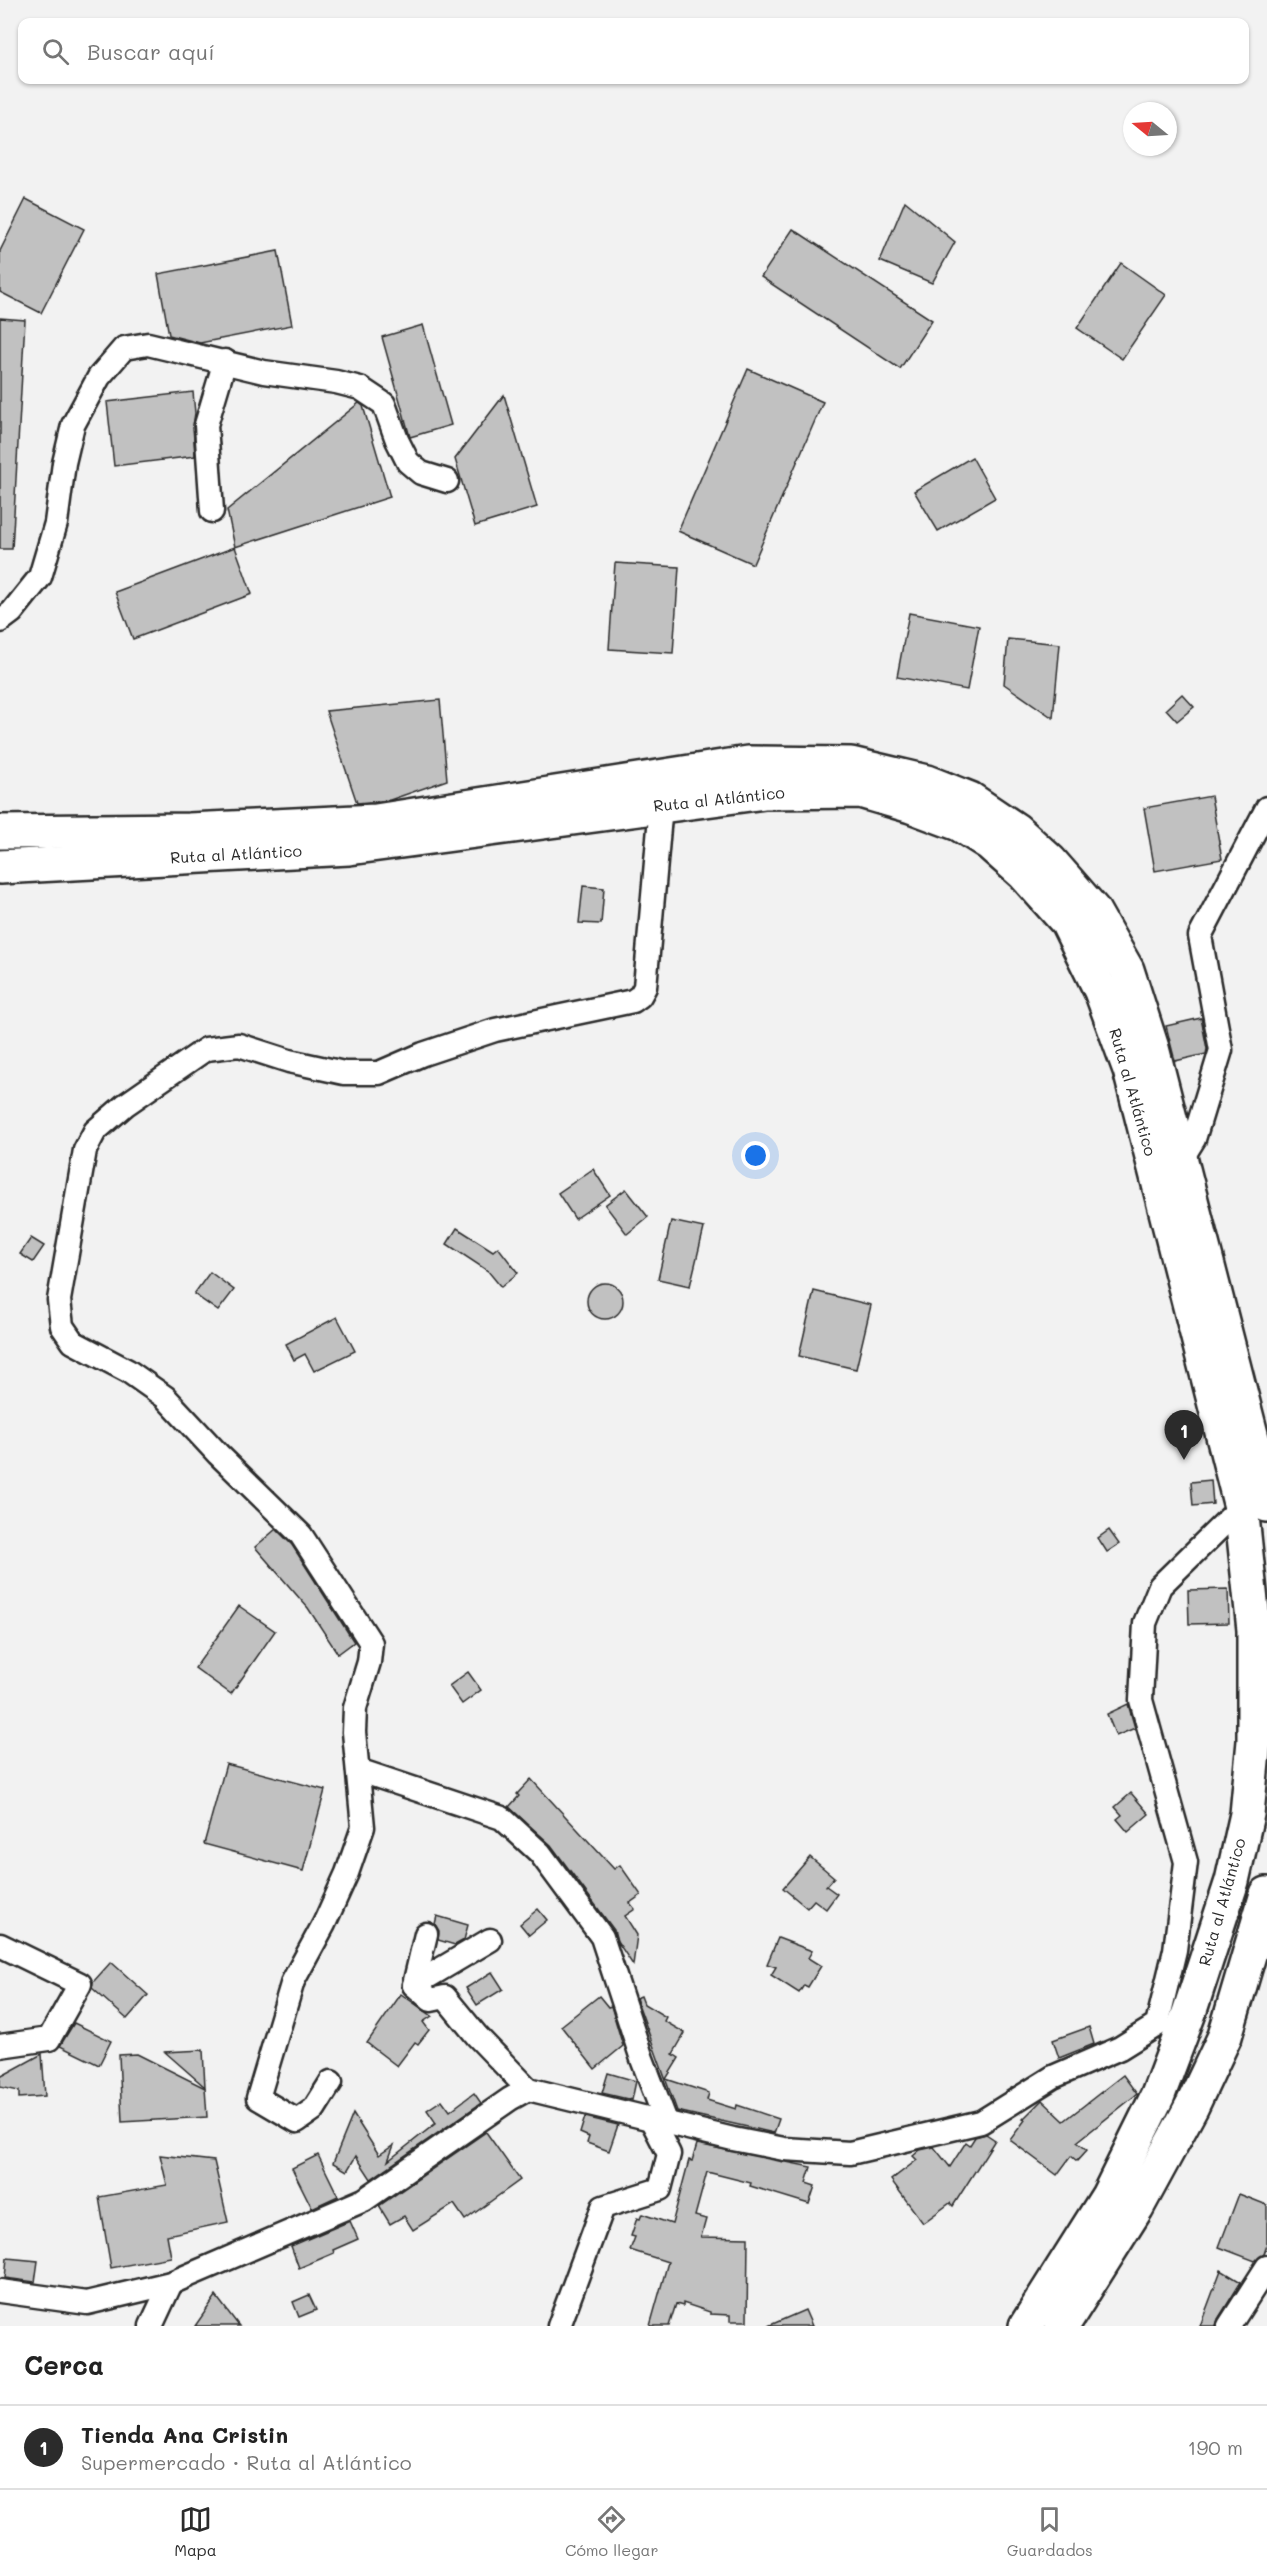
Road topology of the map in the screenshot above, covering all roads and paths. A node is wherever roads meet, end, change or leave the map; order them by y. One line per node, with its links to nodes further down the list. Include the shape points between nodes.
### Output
1 (225, 361): 2 (street, via 264,372 360,388 384,404 408,462 421,474); 3 (street, via 206,425); 4 (street, via 148,344 124,348 99,377 73,425 56,523 40,577)
2 (447, 481)
3 (212, 511)
4 (0, 621)
5 (660, 805): 8 (highway, Ruta al Atlántico, via 349,848); 10 (highway, Ruta al Atlántico, via 765,792 860,791 959,824 1024,873 1066,922 1101,991 1130,1070); 11 (street, via 645,987 633,1001 495,1030 379,1073 344,1073 239,1045 206,1049 126,1104 95,1131 85,1150 59,1300 62,1326 73,1342 128,1371 165,1397 301,1535 371,1643 355,1708)
6 (1267, 807): 9 (street, via 1200,936 1221,1050 1194,1138)
7 (0, 832): 9 (highway, Ruta al Atlántico, via 189,831 376,821 748,763 851,764 927,782 970,799 1016,830 1093,910 1127,970)
8 (0, 867)
9 (1181, 1160): 10 (highway, Ruta al Atlántico)
10 (1260, 1495): 20 (street, via 1160,1586 1145,1623 1141,1700 1186,1862 1175,1950 1156,2025 1120,2048 1053,2077 981,2122 850,2153 784,2149); 26 (highway, Ruta al Atlántico, via 1254,1741 1246,1814 1232,1881 1158,2096 1108,2196)
11 (358, 1770): 18 (street, via 363,1827 324,1924 293,1981 258,2098 297,2121 314,2109); 20 (street, via 502,1818 540,1853 602,1937)
12 (1267, 1894): 27 (highway, via 1225,2036 1197,2096 1137,2206)
13 (426, 1934): 16 (street)
14 (490, 1940): 16 (street)
15 (0, 1945): 17 (street, via 80,1984 49,2039)
16 (414, 1985): 19 (street, via 431,2000 445,1997)
17 (0, 2046)
18 (331, 2082)
19 (528, 2089): 20 (street); 22 (street, via 364,2200)
20 (660, 2122): 25 (street, via 669,2154 660,2189 603,2207)
21 (1267, 2267): 28 (street)
22 (171, 2283): 23 (street, via 87,2303); 24 (street)
23 (0, 2291)
24 (152, 2326)
25 (559, 2326)
26 (1026, 2326)
27 (1062, 2326)
28 (1229, 2326)

